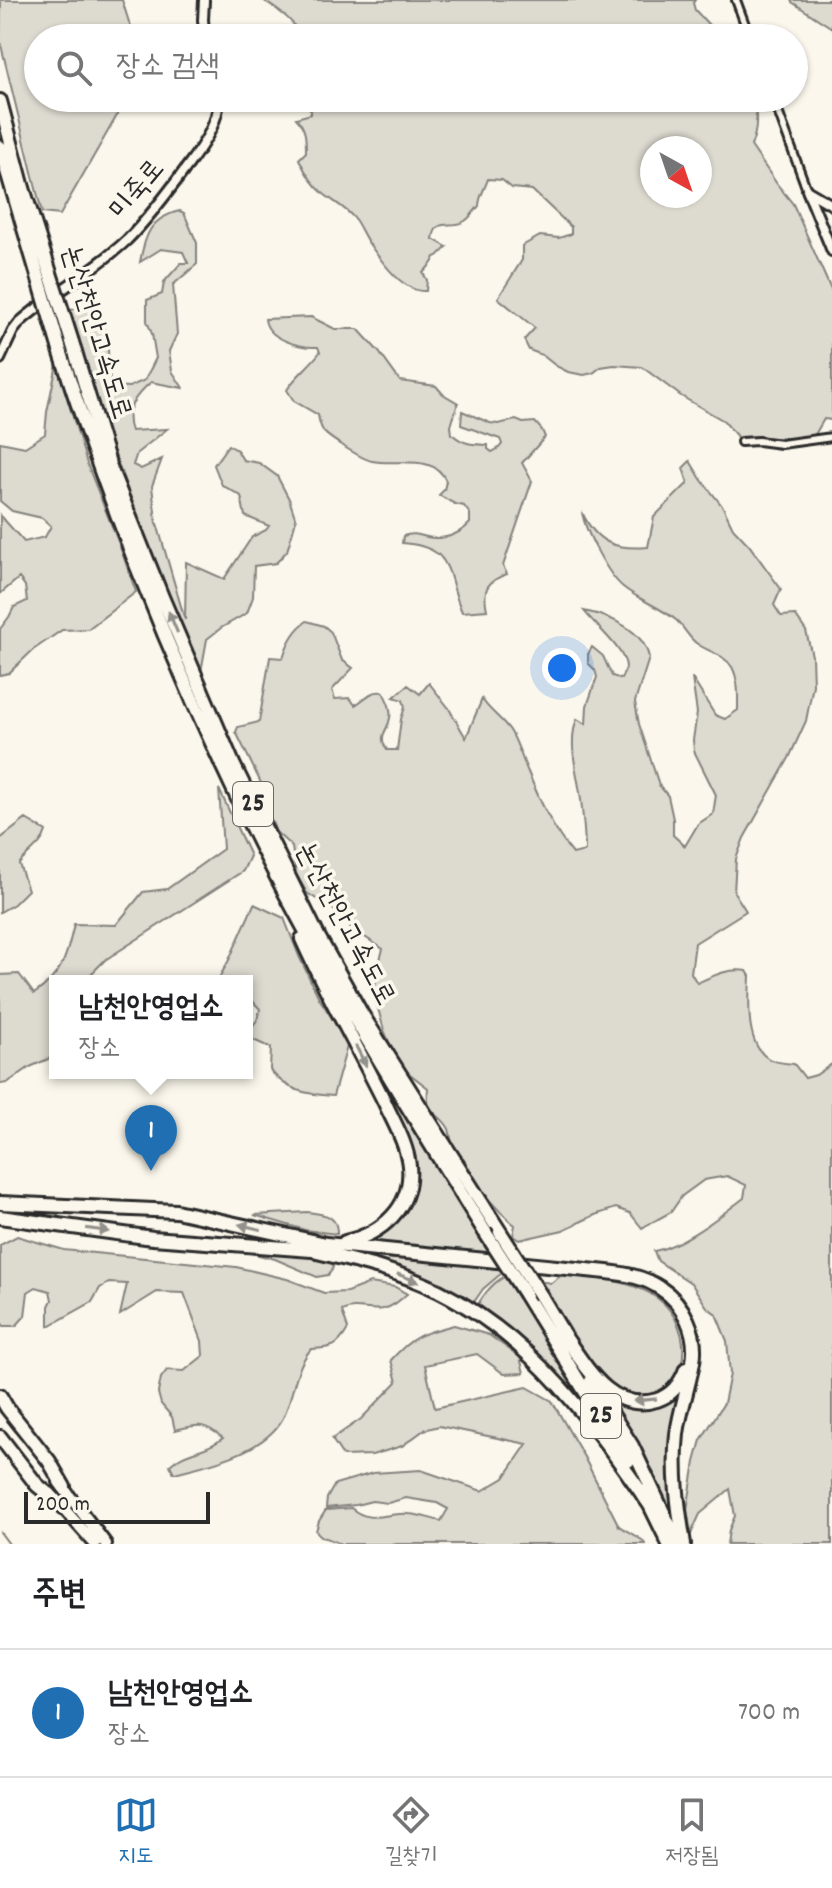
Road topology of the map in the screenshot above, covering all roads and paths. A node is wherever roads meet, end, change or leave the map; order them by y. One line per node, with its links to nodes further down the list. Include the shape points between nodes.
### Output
1 (204, 0): 3 (street)
2 (736, 0): 4 (street)
3 (205, 24)
4 (745, 24)
5 (0, 101): 9 (highway, 논산천안고속도로 / 25)
6 (217, 112): 14 (street, 미죽로, via 202,144 150,215 126,241 20,322)
7 (778, 112): 10 (street)
8 (0, 147): 9 (highway, 논산천안고속도로 / 25)
9 (17, 188): 13 (highway, 논산천안고속도로 / 25, bridge)
10 (807, 190): 11 (street); 12 (street)
11 (832, 205)
12 (832, 251)
13 (66, 345): 17 (highway, 논산천안고속도로 / 25, via 75,397 148,595); 22 (highway, 논산천안고속도로 / 25, one-way to 13, bridge, via 319,938 234,766 111,470)
14 (0, 359)
15 (832, 437): 16 (street, via 781,444)
16 (741, 442)
17 (268, 859): 20 (highway, one-way to 20, via 313,964 402,1140 409,1165 406,1195 390,1220 363,1237); 30 (highway, 논산천안고속도로 / 25, bridge, via 407,1107 622,1450)
18 (0, 1203): 20 (highway, one-way to 18, via 176,1211)
19 (0, 1219): 21 (highway, one-way to 21, via 168,1240)
20 (326, 1244): 35 (highway, via 621,1274 666,1292 686,1316 694,1353 675,1456)
21 (306, 1249): 22 (highway); 30 (highway, one-way to 30, via 421,1283 491,1324 566,1391)
22 (525, 1270): 23 (highway, 논산천안고속도로 / 25, bridge); 23 (highway, one-way to 23, via 619,1280 652,1290 683,1325 686,1368 676,1387 662,1398 627,1401 602,1385)
23 (563, 1334): 34 (highway, 논산천안고속도로 / 25, via 632,1446)
24 (0, 1396): 28 (highway)
25 (0, 1408): 28 (main road)
26 (0, 1428): 29 (main road)
27 (0, 1437): 29 (highway)
28 (64, 1487): 32 (main road)
29 (54, 1499): 31 (main road)
30 (652, 1508): 33 (highway, 논산천안고속도로 / 25)
31 (95, 1544)
32 (106, 1544)
33 (669, 1544)
34 (678, 1544)
35 (684, 1544)

